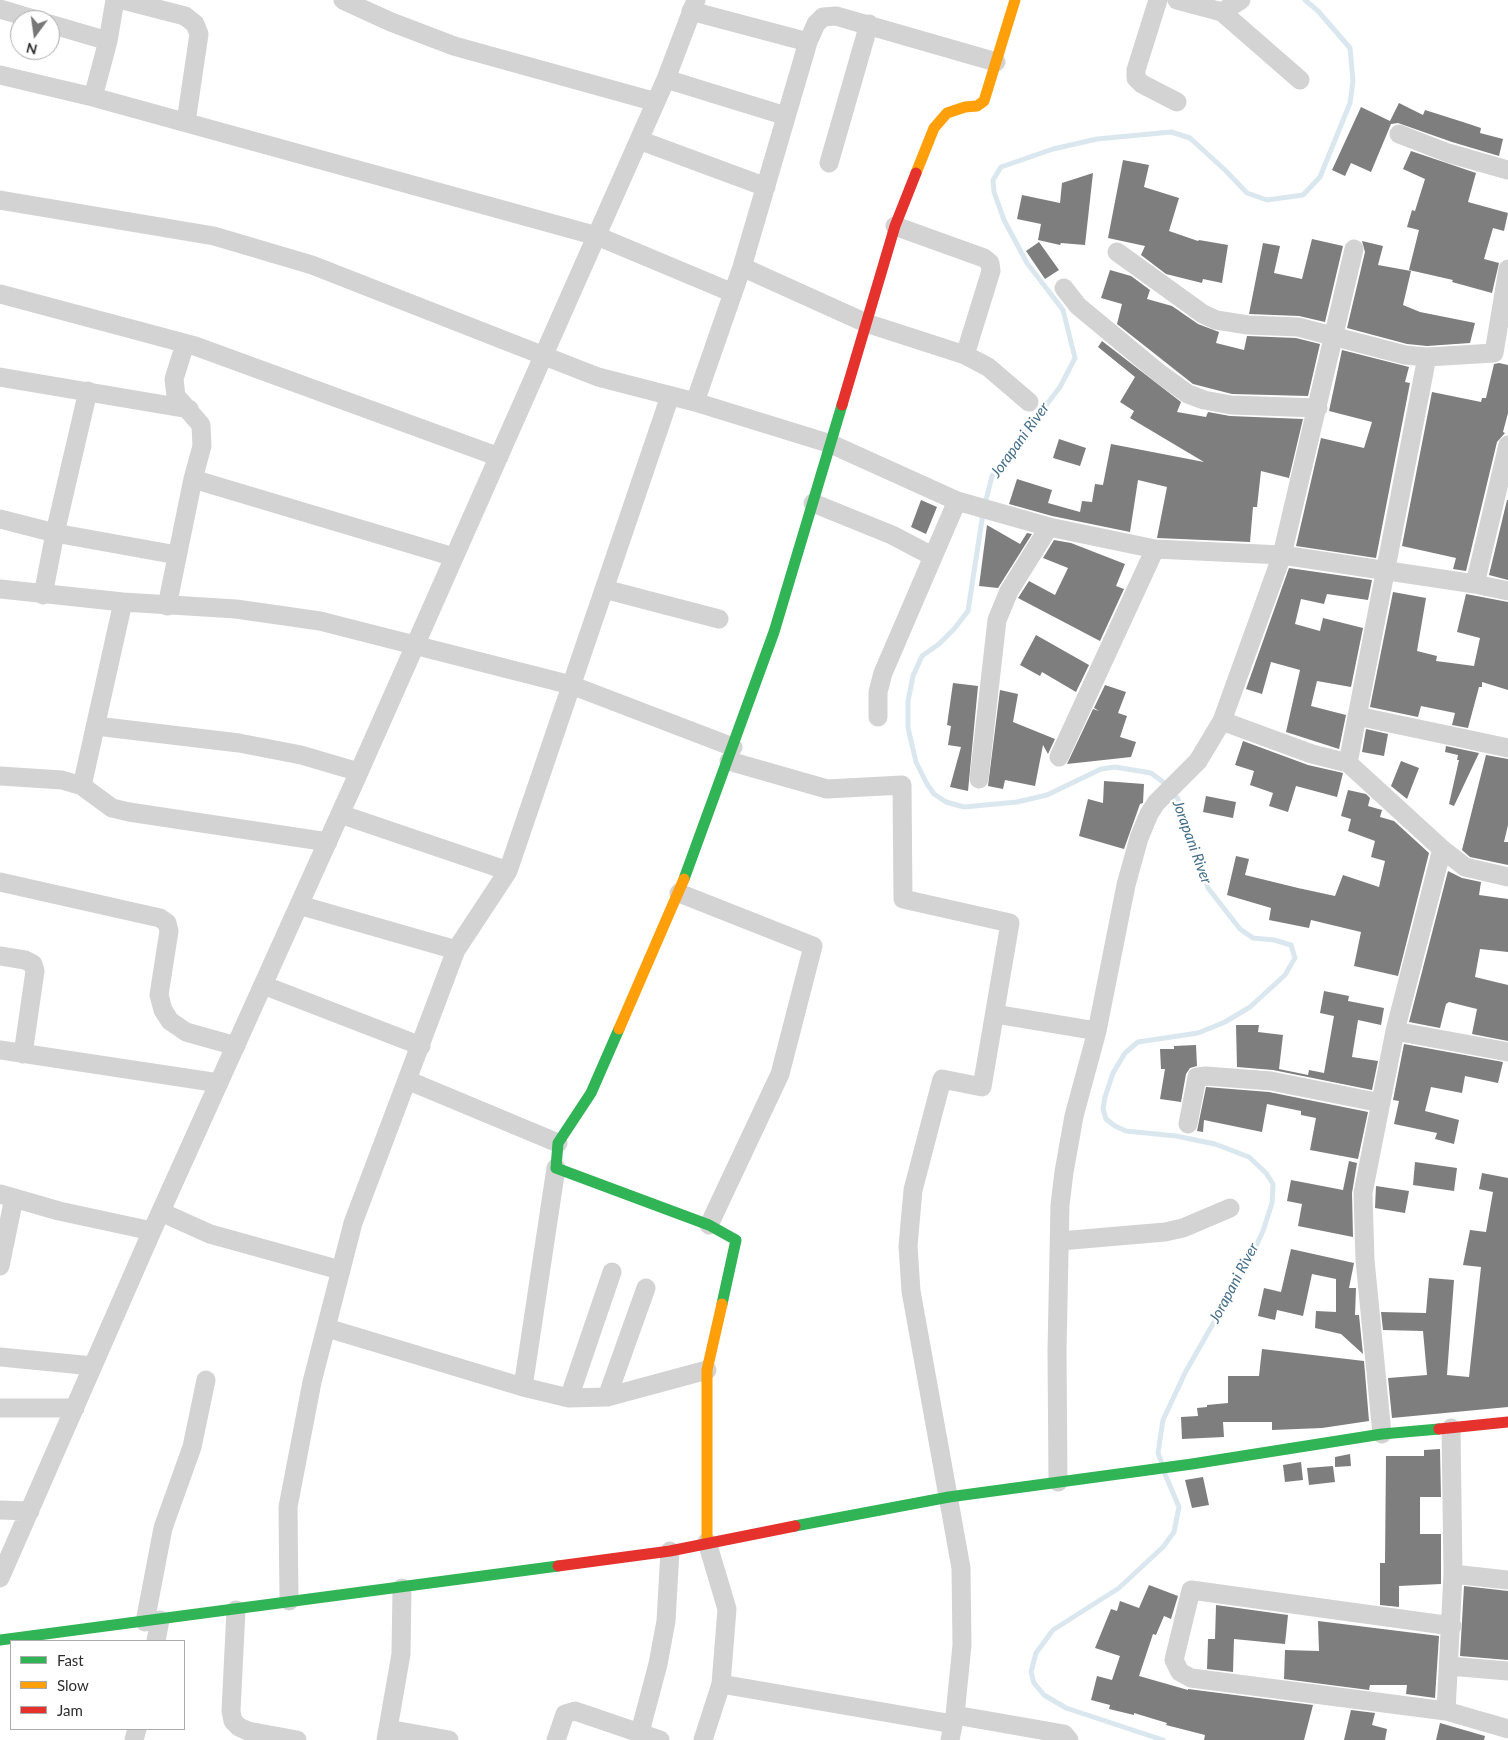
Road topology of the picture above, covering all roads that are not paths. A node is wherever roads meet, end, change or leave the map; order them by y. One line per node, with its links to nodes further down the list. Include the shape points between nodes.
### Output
1 (114, 0): 12 (street)
2 (123, 0): 22 (street, via 185,16 195,24 199,34)
3 (343, 0): 19 (street, via 454,46)
4 (1015, 0): 14 (street)
5 (1158, 0): 20 (street, via 1136,78)
6 (1177, 0): 9 (street)
7 (1241, 0): 9 (street)
8 (694, 6): 13 (street); 16 (street)
9 (1222, 12): 17 (street)
10 (868, 24): 13 (street, via 836,16 823,17); 14 (street); 25 (street)
11 (60, 27): 12 (street)
12 (108, 41): 18 (street)
13 (808, 42): 21 (street)
14 (996, 62): 29 (street, via 984,101 977,106 947,113 934,128)
15 (0, 75): 18 (street)
16 (666, 78): 19 (street); 21 (street)
17 (1300, 80)
18 (93, 97): 22 (street)
19 (656, 102): 24 (street)
20 (1177, 102)
21 (786, 116): 27 (street)
22 (186, 122): 30 (street)
23 (1399, 134): 26 (street, via 1448,153)
24 (639, 140): 27 (street); 30 (street)
25 (829, 162)
26 (1508, 170)
27 (766, 187): 33 (street)
28 (0, 200): 41 (street, via 214,236 312,265)
29 (895, 226): 38 (street); 42 (street, via 990,262 991,271)
30 (596, 236): 36 (street); 41 (street)
31 (1354, 249): 39 (street)
32 (1117, 252): 39 (street, via 1202,314 1216,320 1298,328)
33 (742, 267): 36 (street); 38 (street)
34 (1508, 270): 43 (street, via 1494,353)
35 (1064, 288): 50 (street, via 1078,306 1188,394 1231,405)
36 (733, 293): 47 (street)
37 (0, 294): 40 (street)
38 (866, 323): 42 (street); 51 (street)
39 (1335, 336): 43 (street, via 1406,355); 50 (street)
40 (185, 344): 49 (street, via 174,379 176,396); 53 (street)
41 (544, 354): 46 (street, via 598,377); 53 (street)
42 (965, 355): 48 (street, via 988,367)
43 (1427, 357): 65 (street)
44 (0, 377): 45 (street)
45 (88, 391): 49 (street); 59 (street)
46 (670, 396): 47 (street); 67 (street)
47 (695, 402): 51 (street)
48 (1029, 402)
49 (189, 408): 54 (street, via 200,425 202,446)
50 (1318, 408): 62 (street)
51 (831, 444): 55 (street); 56 (street)
52 (1508, 445): 66 (street)
53 (499, 457): 64 (street)
54 (193, 479): 61 (street); 64 (street)
55 (813, 503): 63 (street, via 892,535); 81 (street, via 774,632)
56 (963, 503): 58 (street); 63 (street)
57 (0, 519): 59 (street)
58 (1049, 527): 60 (street); 86 (street, via 1010,591 998,620)
59 (55, 532): 61 (street); 70 (street)
60 (1155, 549): 62 (street); 82 (street)
61 (177, 555): 72 (street)
62 (1282, 555): 65 (street); 78 (street)
63 (932, 556): 77 (street, via 883,673 878,692)
64 (454, 557): 74 (street)
65 (1386, 570): 66 (street); 76 (street)
66 (1475, 584): 69 (street)
67 (604, 588): 73 (street); 75 (street)
68 (0, 589): 70 (street)
69 (1508, 590)
70 (43, 595): 71 (street)
71 (123, 602): 72 (street); 79 (street)
72 (167, 606): 74 (street, via 236,609 320,621)
73 (719, 619)
74 (416, 644): 75 (street); 84 (street)
75 (571, 685): 81 (street); 91 (street)
76 (1357, 716): 80 (street); 83 (street)
77 (878, 717)
78 (1222, 721): 83 (street, via 1312,754); 100 (street, via 1198,761 1156,803 1143,825 1126,885)
79 (96, 726): 84 (street, via 239,743 301,755); 87 (street)
80 (1508, 748)
81 (731, 754): 94 (street); 99 (street, via 827,789 902,785 903,899 1010,923)
82 (1058, 757)
83 (1348, 763): 90 (street)
84 (359, 772): 88 (street)
85 (0, 776): 87 (street, via 62,780)
86 (979, 779)
87 (82, 786): 89 (street, via 112,808)
88 (340, 814): 89 (street); 91 (street)
89 (328, 842): 95 (street)
90 (1442, 849): 92 (street, via 1465,867); 101 (street)
91 (508, 870): 96 (street)
92 (1508, 876)
93 (0, 882): 102 (street, via 160,918 169,931 159,995 162,1010 186,1032)
94 (679, 893): 111 (street, via 592,1093); 116 (street, via 813,946 780,1074)
95 (299, 905): 96 (street); 98 (street)
96 (456, 950): 103 (street)
97 (0, 956): 106 (street, via 25,960 33,964 35,971)
98 (263, 985): 102 (street); 103 (street)
99 (995, 1014): 100 (street); 137 (street, via 982,1087 942,1079 913,1190 908,1246 911,1291)
100 (1097, 1031): 118 (street, via 1067,1154 1060,1205)
101 (1395, 1031): 105 (street); 109 (street)
102 (236, 1046): 108 (street)
103 (421, 1046): 107 (street)
104 (0, 1050): 106 (street)
105 (1508, 1052)
106 (23, 1054): 108 (street)
107 (407, 1080): 111 (street); 120 (street, via 353,1223)
108 (219, 1083): 115 (street)
109 (1381, 1103): 110 (street, via 1271,1081 1196,1077); 135 (street, via 1363,1192 1365,1260)
110 (1188, 1124)
111 (558, 1143): 112 (street)
112 (556, 1168): 116 (street); 128 (street)
113 (7, 1196): 117 (street, via 59,1212); 119 (street)
114 (1230, 1208): 118 (street, via 1165,1232)
115 (161, 1212): 117 (street); 120 (street, via 210,1234)
116 (709, 1225): 126 (street, via 736,1240)
117 (152, 1231): 125 (street)
118 (1060, 1241): 136 (street, via 1056,1350)
119 (0, 1261)
120 (340, 1270): 123 (street)
121 (612, 1272): 130 (street)
122 (646, 1288): 129 (street)
123 (327, 1328): 128 (street); 146 (street, via 312,1382 288,1507)
124 (0, 1357): 125 (street)
125 (93, 1366): 132 (street)
126 (707, 1370): 129 (street); 140 (street)
127 (206, 1380): 148 (street, via 192,1447 163,1528)
128 (523, 1388): 130 (street)
129 (607, 1397): 130 (street)
130 (569, 1398)
131 (0, 1408): 132 (street)
132 (75, 1408): 139 (street)
133 (1508, 1422): 134 (street)
134 (1451, 1428): 135 (street); 142 (street)
135 (1382, 1434): 136 (street)
136 (1058, 1482): 137 (street)
137 (949, 1497): 140 (street); 156 (street, via 962,1568 962,1645)
138 (0, 1510): 139 (street)
139 (30, 1511): 143 (street)
140 (707, 1542): 141 (street); 154 (street, via 727,1609)
141 (670, 1551): 145 (street); 158 (street, via 666,1621)
142 (1453, 1574): 144 (street); 149 (street)
143 (0, 1578)
144 (1508, 1580)
145 (402, 1588): 146 (street); 159 (street, via 401,1654)
146 (289, 1601): 147 (street)
147 (236, 1610): 148 (street); 160 (street, via 233,1721 248,1731)
148 (152, 1621): 150 (street); 151 (street)
149 (1452, 1626): 152 (street); 155 (street, via 1191,1590 1174,1660 1180,1672 1191,1678)
150 (0, 1640)
151 (156, 1640)
152 (1449, 1666): 153 (street); 155 (street)
153 (1508, 1671)
154 (721, 1684): 156 (street); 164 (street)
155 (1446, 1711): 157 (street)
156 (953, 1726): 165 (street, via 1064,1734)
157 (1508, 1729)
158 (640, 1732): 162 (street, via 569,1711 562,1719); 163 (street)
159 (387, 1735): 161 (street)
160 (297, 1740)
161 (449, 1740)
162 (556, 1740)
163 (660, 1740)
164 (703, 1740)
165 (1069, 1740)

